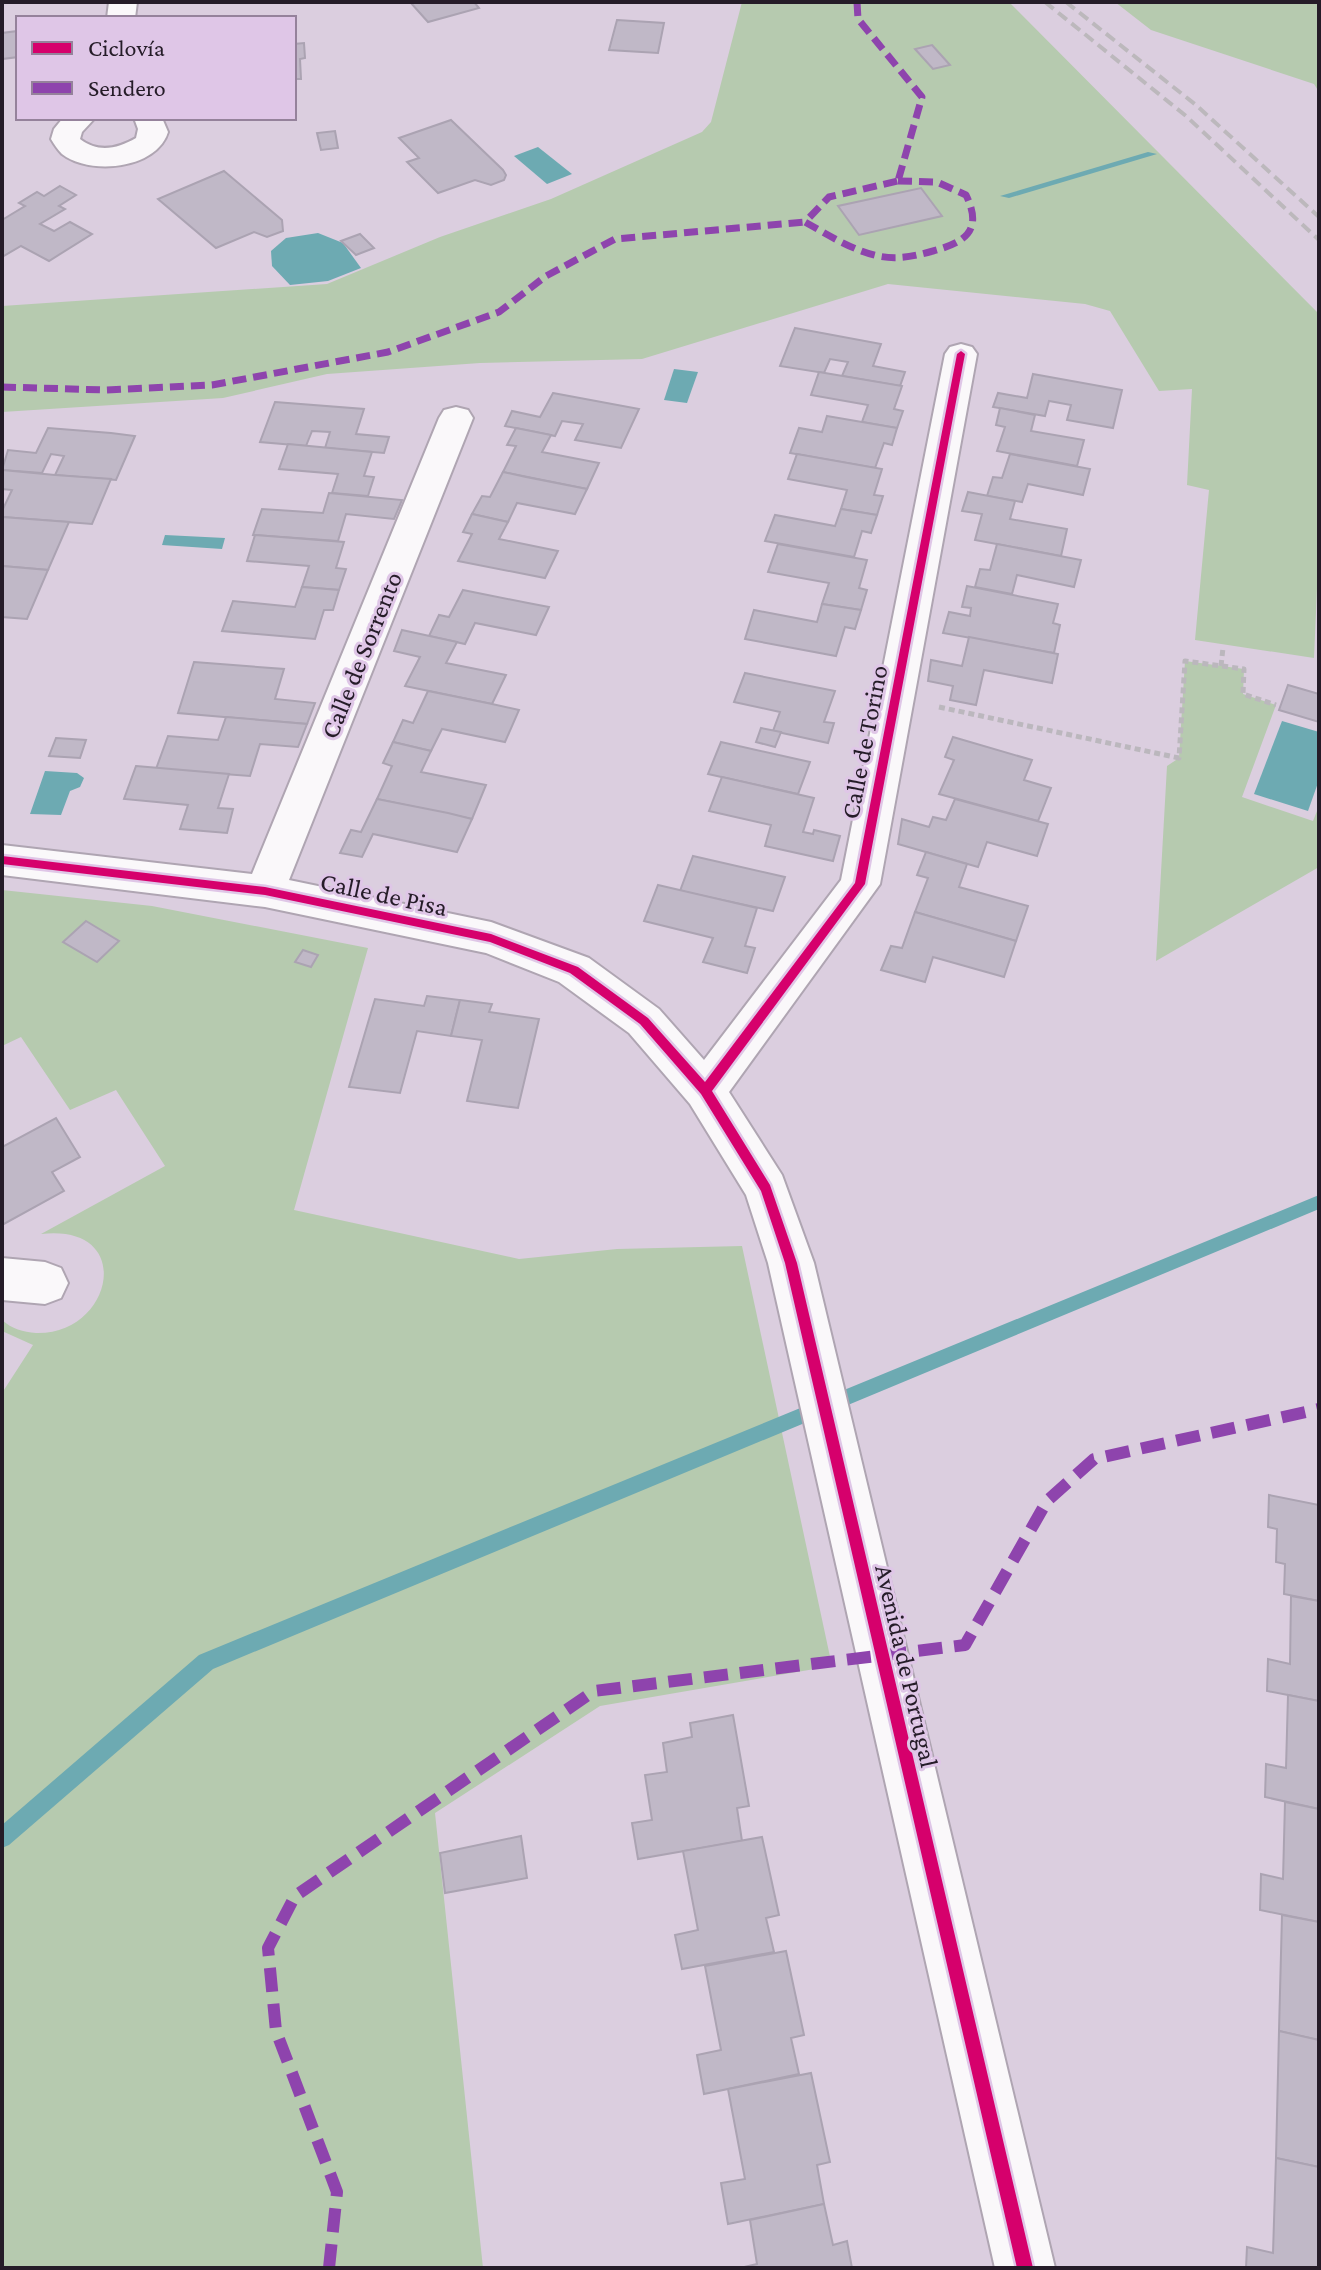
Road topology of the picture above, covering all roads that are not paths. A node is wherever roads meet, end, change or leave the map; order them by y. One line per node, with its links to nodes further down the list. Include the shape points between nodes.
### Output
1 (79, 120): 2 (street, via 68,130 68,145 100,158 129,154 150,142 154,133)
2 (149, 120)
3 (961, 354): 7 (street, Calle de Torino, via 860,884)
4 (456, 418): 6 (street, Calle de Sorrento)
5 (2, 860): 6 (street, Calle de Pisa)
6 (265, 891): 7 (street, Calle de Pisa, via 491,938 574,970 644,1021)
7 (705, 1091): 8 (street, Avenida de Portugal, via 766,1189 791,1263)
8 (1025, 2268)

